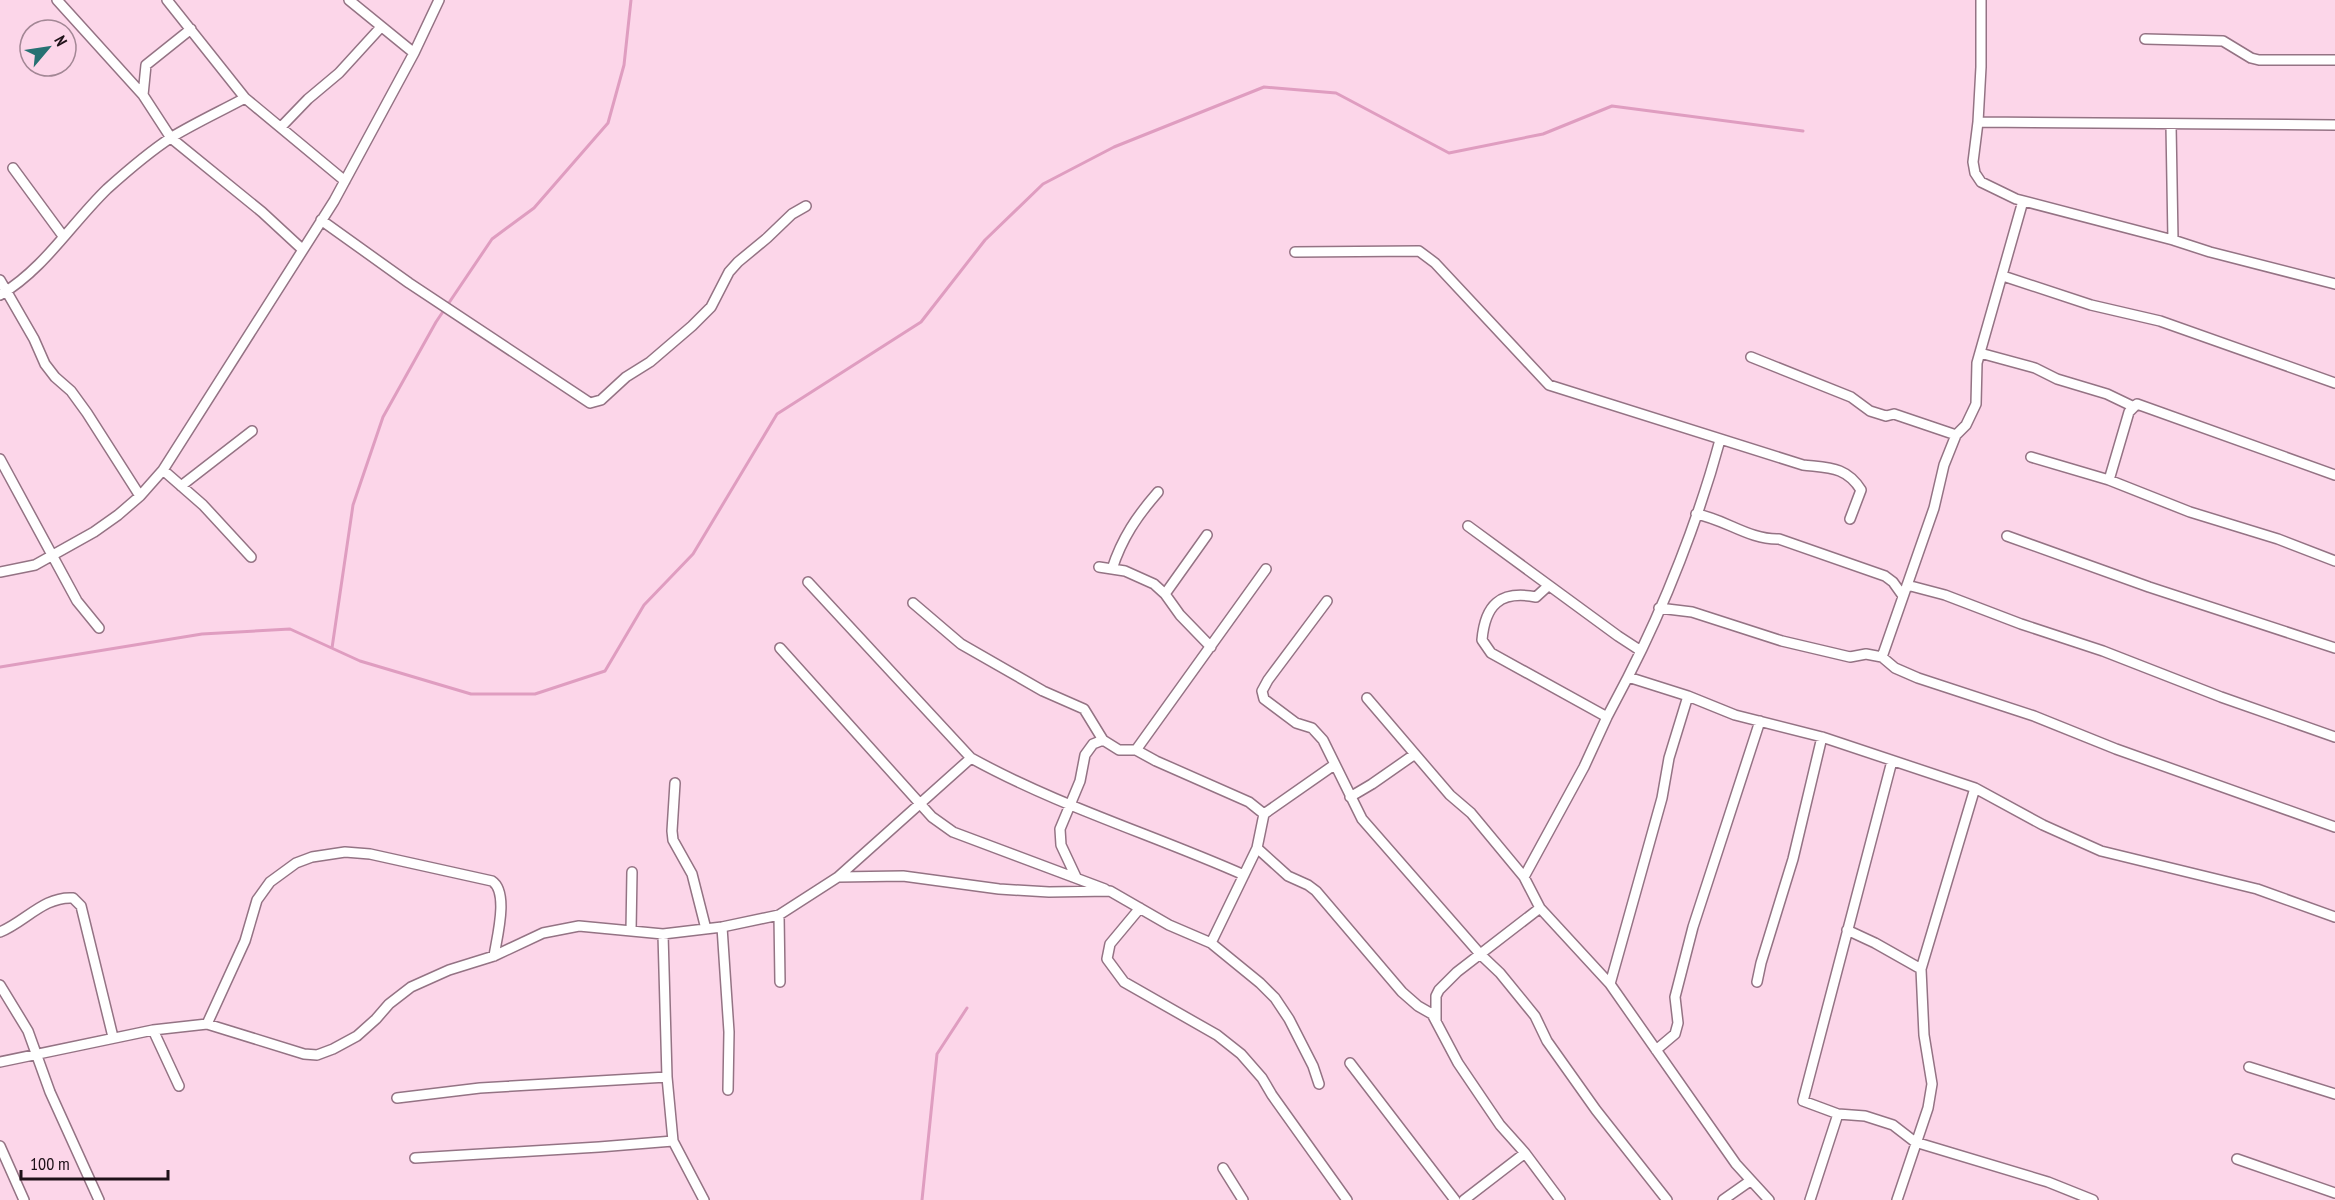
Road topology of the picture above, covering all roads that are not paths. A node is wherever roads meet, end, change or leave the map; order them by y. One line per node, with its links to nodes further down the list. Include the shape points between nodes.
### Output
1 (57, 0): 11 (street)
2 (167, 0): 7 (street)
3 (349, 0): 6 (street)
4 (438, 0): 9 (street)
5 (1981, 0): 13 (street)
6 (381, 27): 9 (street); 16 (street)
7 (191, 29): 11 (street, via 146,65); 12 (street)
8 (2145, 39): 10 (street, via 2223,41 2259,60)
9 (414, 53): 19 (street)
10 (2335, 60)
11 (143, 95): 17 (street)
12 (245, 98): 16 (street); 17 (street)
13 (1978, 122): 14 (street); 20 (street, via 1975,173 1981,182)
14 (2171, 125): 15 (street); 24 (street)
15 (2335, 125)
16 (281, 127): 19 (street)
17 (171, 138): 23 (street, via 107,190); 25 (street)
18 (13, 168): 23 (street)
19 (345, 181): 22 (street)
20 (2023, 201): 24 (street); 27 (street)
21 (806, 206): 22 (street, via 738,262 711,307 692,326 601,400 590,403)
22 (321, 220): 25 (street)
23 (63, 236): 30 (street, via 35,270)
24 (2173, 240): 29 (street)
25 (302, 249): 40 (street)
26 (1295, 252): 37 (street, via 1419,251 1435,263 1549,385)
27 (2003, 276): 31 (street); 33 (street, via 2091,305 2160,321)
28 (0, 280): 30 (street)
29 (2335, 284)
30 (4, 293): 45 (street, via 45,364 87,413)
31 (1980, 353): 34 (street, via 2035,368); 36 (street, via 1976,404)
32 (1750, 357): 36 (street, via 1851,396 1870,411 1894,414)
33 (2335, 383)
34 (2132, 406): 41 (street, via 2142,405); 42 (street)
35 (252, 431): 43 (street)
36 (1956, 435): 59 (street)
37 (1720, 440): 46 (street); 47 (street, via 1803,465 1839,469 1854,478 1861,490)
38 (2031, 457): 42 (street)
39 (0, 459): 51 (street)
40 (163, 470): 43 (street); 45 (street)
41 (2335, 474)
42 (2109, 480): 53 (street)
43 (182, 486): 52 (street)
44 (1158, 492): 56 (street, via 1129,529)
45 (140, 496): 51 (street, via 102,526)
46 (1696, 514): 62 (street, via 1885,576); 65 (street)
47 (1850, 519)
48 (1468, 526): 60 (street)
49 (1208, 535): 61 (street)
50 (2007, 537): 69 (street)
51 (52, 556): 57 (street, via 35,565); 66 (street, via 77,601)
52 (251, 557)
53 (2335, 561)
54 (1099, 567): 56 (street)
55 (1266, 568): 67 (street)
56 (1112, 569): 61 (street, via 1140,577)
57 (0, 572)
58 (807, 582): 84 (street)
59 (1907, 585): 62 (street); 80 (street, via 2103,651)
60 (1548, 586): 70 (street); 77 (street, via 1536,597 1510,595 1494,602 1483,624 1482,640 1491,653)
61 (1165, 594): 67 (street)
62 (1903, 596): 71 (street)
63 (1327, 601): 86 (street, via 1262,691 1264,699 1296,723 1312,728 1323,740)
64 (913, 603): 81 (street, via 961,644 1043,691 1084,709)
65 (1659, 608): 70 (street); 71 (street, via 1692,612 1782,641 1850,657)
66 (99, 628)
67 (1211, 647): 82 (street)
68 (780, 648): 90 (street)
69 (2335, 648)
70 (1641, 651): 72 (street)
71 (1882, 657): 93 (street, via 1894,668 1918,678 2034,716)
72 (1635, 664): 73 (street); 74 (street)
73 (1628, 677): 74 (street); 77 (street)
74 (1647, 683): 75 (street)
75 (1688, 696): 78 (street); 117 (street)
76 (1367, 698): 83 (street)
77 (1607, 717): 99 (street)
78 (1760, 721): 79 (street); 123 (street, via 1693,927 1675,997 1675,1034)
79 (1822, 737): 85 (street); 116 (street, via 1793,859)
80 (2335, 737)
81 (1103, 740): 82 (street, via 1119,750); 91 (street, via 1085,755)
82 (1137, 750): 92 (street, via 1249,802)
83 (1415, 754): 89 (street); 99 (street)
84 (971, 758): 90 (street); 91 (street)
85 (1892, 760): 88 (street); 107 (street)
86 (1334, 765): 89 (street); 92 (street)
87 (675, 783): 106 (street, via 673,840 692,874)
88 (1975, 788): 104 (street, via 2101,851 2257,889); 114 (street)
89 (1350, 796): 112 (street, via 1362,819)
90 (920, 803): 97 (street); 98 (street, via 952,832)
91 (1070, 805): 96 (street); 98 (street, via 1060,837)
92 (1264, 814): 94 (street)
93 (2335, 827)
94 (1257, 848): 96 (street); 119 (street, via 1288,876 1316,891 1402,992 1432,1014)
95 (632, 872): 108 (street)
96 (1244, 875): 111 (street)
97 (838, 877): 100 (street, via 903,876 999,889); 103 (street)
98 (1076, 877): 100 (street)
99 (1524, 877): 101 (street)
100 (1110, 891): 102 (street)
101 (1540, 908): 112 (street); 117 (street)
102 (1140, 909): 111 (street); 148 (street, via 1110,944 1107,959 1124,982 1217,1035 1241,1054)
103 (779, 915): 105 (street); 115 (street)
104 (2335, 917)
105 (722, 927): 106 (street); 131 (street, via 729,1032)
106 (706, 929): 110 (street)
107 (1847, 930): 114 (street); 134 (street, via 1803,1101)
108 (631, 931): 110 (street); 113 (street, via 579,926 555,929)
109 (0, 932): 122 (street, via 41,906 63,897 73,898 81,906)
110 (663, 933): 128 (street)
111 (1211, 943): 129 (street, via 1275,998 1305,1049)
112 (1480, 955): 119 (street, via 1439,990); 152 (street, via 1535,1016 1547,1041 1589,1101)
113 (494, 956): 120 (street, via 411,987 357,1036 317,1054 304,1054); 120 (street, via 501,896 492,881 370,854 345,852 312,857 282,871 256,900 245,941)
114 (1922, 969): 136 (street, via 1924,1035 1932,1084)
115 (780, 982)
116 (1757, 982)
117 (1610, 984): 123 (street)
118 (0, 985): 124 (street, via 28,1031)
119 (1436, 1022): 138 (street, via 1500,1125)
120 (207, 1024): 121 (street)
121 (153, 1030): 122 (street); 130 (street)
122 (113, 1037): 124 (street)
123 (1656, 1050): 142 (street)
124 (37, 1055): 125 (street); 145 (street)
125 (0, 1062)
126 (1350, 1063): 149 (street)
127 (2249, 1067): 132 (street)
128 (667, 1077): 133 (street, via 480,1088); 135 (street)
129 (1319, 1084)
130 (179, 1086)
131 (728, 1090)
132 (2335, 1094)
133 (397, 1098)
134 (1838, 1114): 136 (street, via 1865,1116 1893,1125); 155 (street)
135 (672, 1141): 139 (street); 146 (street)
136 (1916, 1142): 156 (street); 157 (street, via 2048,1182)
137 (0, 1146): 144 (street)
138 (1525, 1153): 150 (street); 151 (street)
139 (415, 1158)
140 (2237, 1159): 143 (street)
141 (1223, 1168): 147 (street)
142 (1750, 1181): 153 (street); 154 (street)
143 (2335, 1193)
144 (24, 1200)
145 (99, 1200)
146 (704, 1200)
147 (1243, 1200)
148 (1347, 1200)
149 (1455, 1200)
150 (1464, 1200)
151 (1560, 1200)
152 (1667, 1200)
153 (1723, 1200)
154 (1769, 1200)
155 (1810, 1200)
156 (1897, 1200)
157 (2093, 1200)

